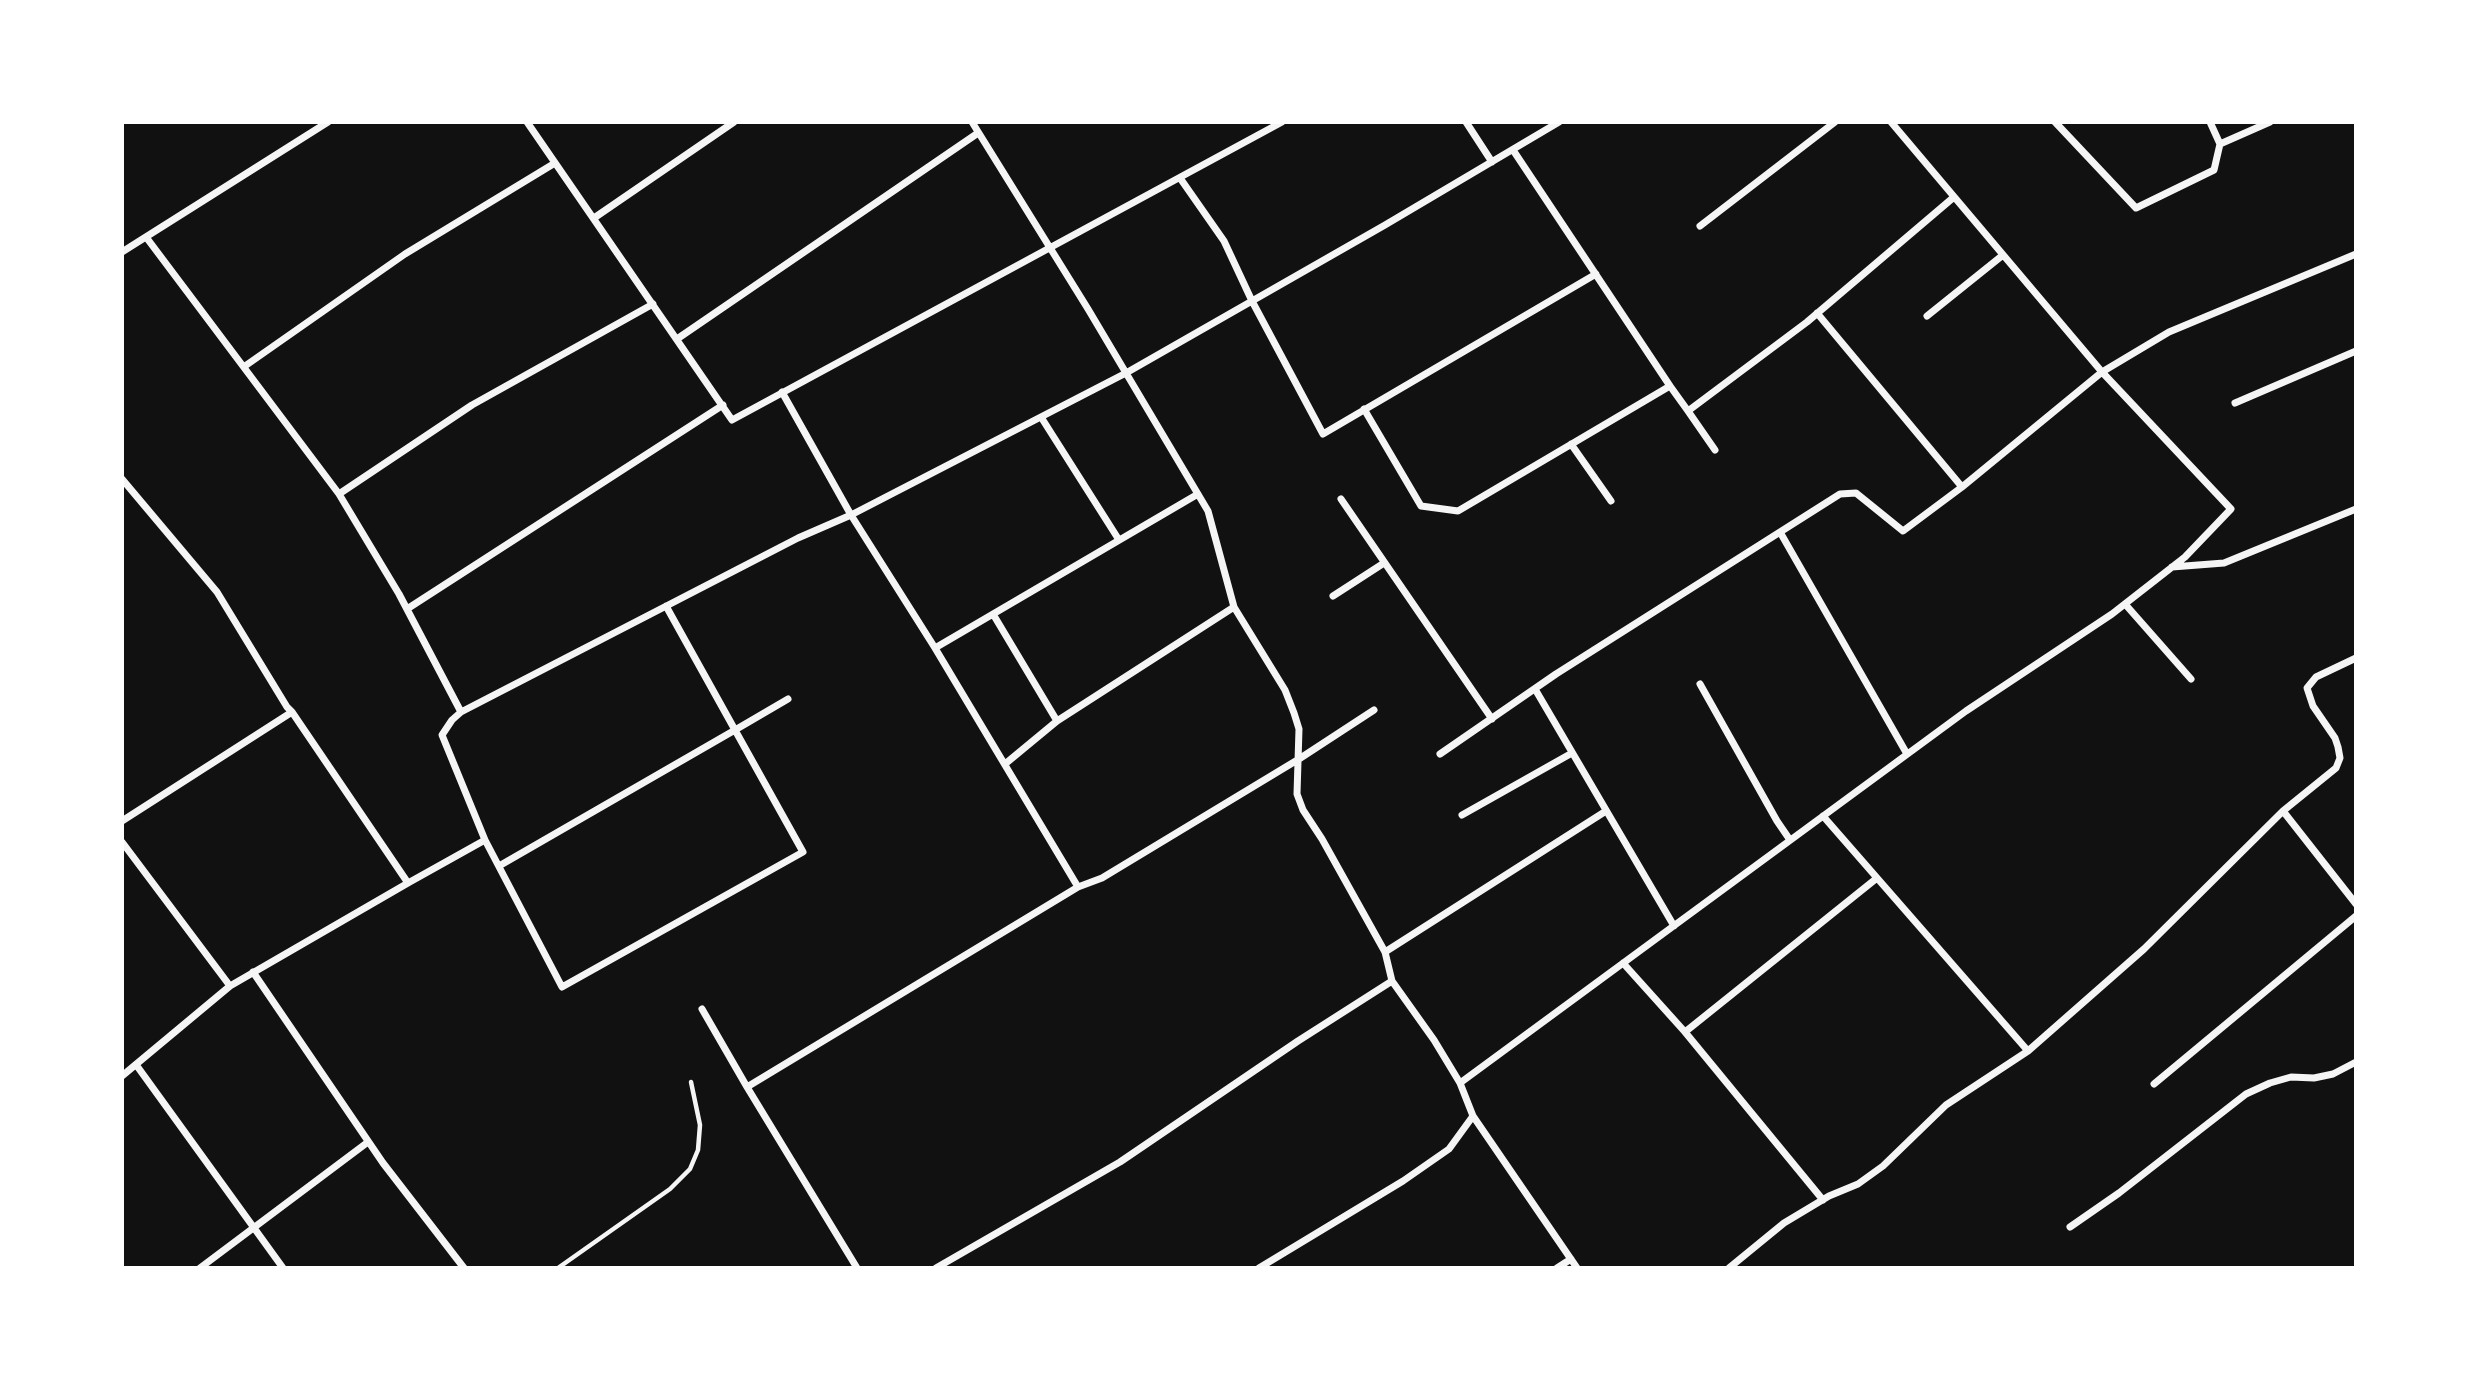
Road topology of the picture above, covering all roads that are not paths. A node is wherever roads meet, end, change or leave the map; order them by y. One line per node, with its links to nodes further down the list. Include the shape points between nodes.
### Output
1 (328, 122): 22 (street)
2 (527, 122): 17 (street)
3 (734, 122): 20 (street)
4 (972, 122): 13 (street)
5 (1282, 122): 18 (street)
6 (1466, 122): 16 (street)
7 (1559, 122): 15 (street)
8 (1835, 122): 21 (street)
9 (1891, 122): 19 (street)
10 (2055, 122): 14 (street, via 2136,208 2214,170)
11 (2210, 122): 14 (street)
12 (2270, 122): 14 (street)
13 (978, 133): 23 (street); 32 (street)
14 (2220, 144)
15 (1513, 150): 16 (street); 27 (street)
16 (1492, 162): 28 (street)
17 (555, 163): 20 (street); 34 (street, via 405,254)
18 (1180, 177): 23 (street); 28 (street, via 1224,241)
19 (1954, 197): 26 (street); 30 (street)
20 (594, 218): 29 (street)
21 (1700, 226)
22 (145, 237): 24 (street); 34 (street)
23 (1049, 247): 36 (street); 38 (street)
24 (122, 251)
25 (2356, 254): 35 (street, via 2169,332)
26 (2003, 255): 31 (street); 35 (street)
27 (1596, 274): 37 (street); 41 (street)
28 (1252, 301): 36 (street); 41 (street, via 1323,434)
29 (653, 304): 32 (street); 48 (street, via 472,405)
30 (1817, 313): 42 (street); 47 (street)
31 (1927, 316)
32 (677, 339): 40 (street)
33 (2356, 351): 39 (street)
34 (245, 366): 48 (street)
35 (2102, 372): 47 (street); 57 (street, via 2231,509)
36 (1126, 373): 43 (street); 49 (street)
37 (1670, 386): 42 (street); 44 (street)
38 (782, 392): 40 (street, via 732,420); 53 (street)
39 (2235, 404)
40 (723, 405): 62 (street)
41 (1364, 409): 44 (street, via 1422,506 1458,511)
42 (1688, 411): 45 (street)
43 (1041, 417): 53 (street); 55 (street)
44 (1571, 444): 51 (street)
45 (1715, 450)
46 (122, 479): 71 (street, via 217,592)
47 (1962, 487): 54 (street, via 1903,531 1856,494 1840,494)
48 (339, 494): 62 (street)
49 (1198, 494): 55 (street); 61 (street, via 1208,511)
50 (1341, 499): 56 (street)
51 (1611, 501)
52 (2356, 509): 57 (street, via 2224,564)
53 (852, 515): 60 (street); 64 (street)
54 (1780, 532): 68 (street); 78 (street)
55 (1119, 540): 63 (street)
56 (1384, 563): 58 (street); 73 (street)
57 (2172, 567): 59 (street)
58 (1334, 596)
59 (2125, 604): 66 (street); 78 (street)
60 (666, 606): 72 (street); 75 (street)
61 (1234, 607): 74 (street); 79 (street, via 1285,690 1299,729)
62 (407, 609): 72 (street)
63 (993, 614): 64 (street); 74 (street)
64 (935, 648): 80 (street)
65 (2356, 658): 82 (street, via 2316,677 2308,688 2313,706 2335,738 2340,758 2336,768)
66 (2191, 678)
67 (1700, 684): 86 (street)
68 (1535, 689): 73 (street); 76 (street)
69 (788, 699): 75 (street)
70 (1374, 710): 79 (street)
71 (292, 712): 85 (street); 91 (street)
72 (461, 712): 87 (street, via 442,735)
73 (1492, 719): 77 (street)
74 (1057, 721): 80 (street)
75 (735, 730): 89 (street); 89 (street, via 803,852 562,987)
76 (1572, 753): 81 (street); 83 (street)
77 (1440, 754)
78 (1907, 754): 84 (street)
79 (1299, 759): 92 (street, via 1102,878); 96 (street, via 1297,794 1303,810)
80 (1005, 764): 92 (street)
81 (1606, 811): 95 (street); 96 (street)
82 (2283, 811): 93 (street); 103 (street, via 2144,949)
83 (1462, 815)
84 (1823, 816): 86 (street); 90 (street)
85 (122, 821)
86 (1790, 840): 95 (street)
87 (485, 841): 89 (street); 91 (street)
88 (122, 842): 100 (street)
89 (499, 866)
90 (1877, 878): 102 (street); 103 (street)
91 (408, 883): 98 (street)
92 (1078, 887): 110 (street)
93 (2356, 904)
94 (2356, 916): 109 (street)
95 (1674, 926): 97 (street)
96 (1385, 952): 99 (street)
97 (1623, 963): 102 (street); 108 (street)
98 (253, 972): 100 (street); 112 (street)
99 (1392, 981): 108 (street); 122 (street, via 1120,1162)
100 (230, 986): 105 (street)
101 (702, 1009): 110 (street)
102 (1685, 1032): 113 (street)
103 (2028, 1051): 113 (street, via 1946,1105 1883,1166)
104 (2356, 1062): 114 (street, via 2333,1074 2291,1077 2246,1094)
105 (136, 1066): 106 (street); 115 (street)
106 (122, 1076)
107 (691, 1082): 120 (lane, via 700,1125 698,1150 690,1169 670,1189)
108 (1460, 1083): 111 (street)
109 (2154, 1084)
110 (747, 1087): 121 (street)
111 (1473, 1116): 116 (street); 123 (street, via 1449,1149)
112 (368, 1142): 115 (street); 119 (street)
113 (1823, 1200): 126 (street, via 1784,1223)
114 (2070, 1227)
115 (255, 1228): 117 (street); 118 (street)
116 (1571, 1259): 124 (street); 125 (street)
117 (200, 1268)
118 (283, 1268)
119 (464, 1268)
120 (558, 1268)
121 (857, 1268)
122 (936, 1268)
123 (1259, 1268)
124 (1557, 1268)
125 (1577, 1268)
126 (1729, 1268)

